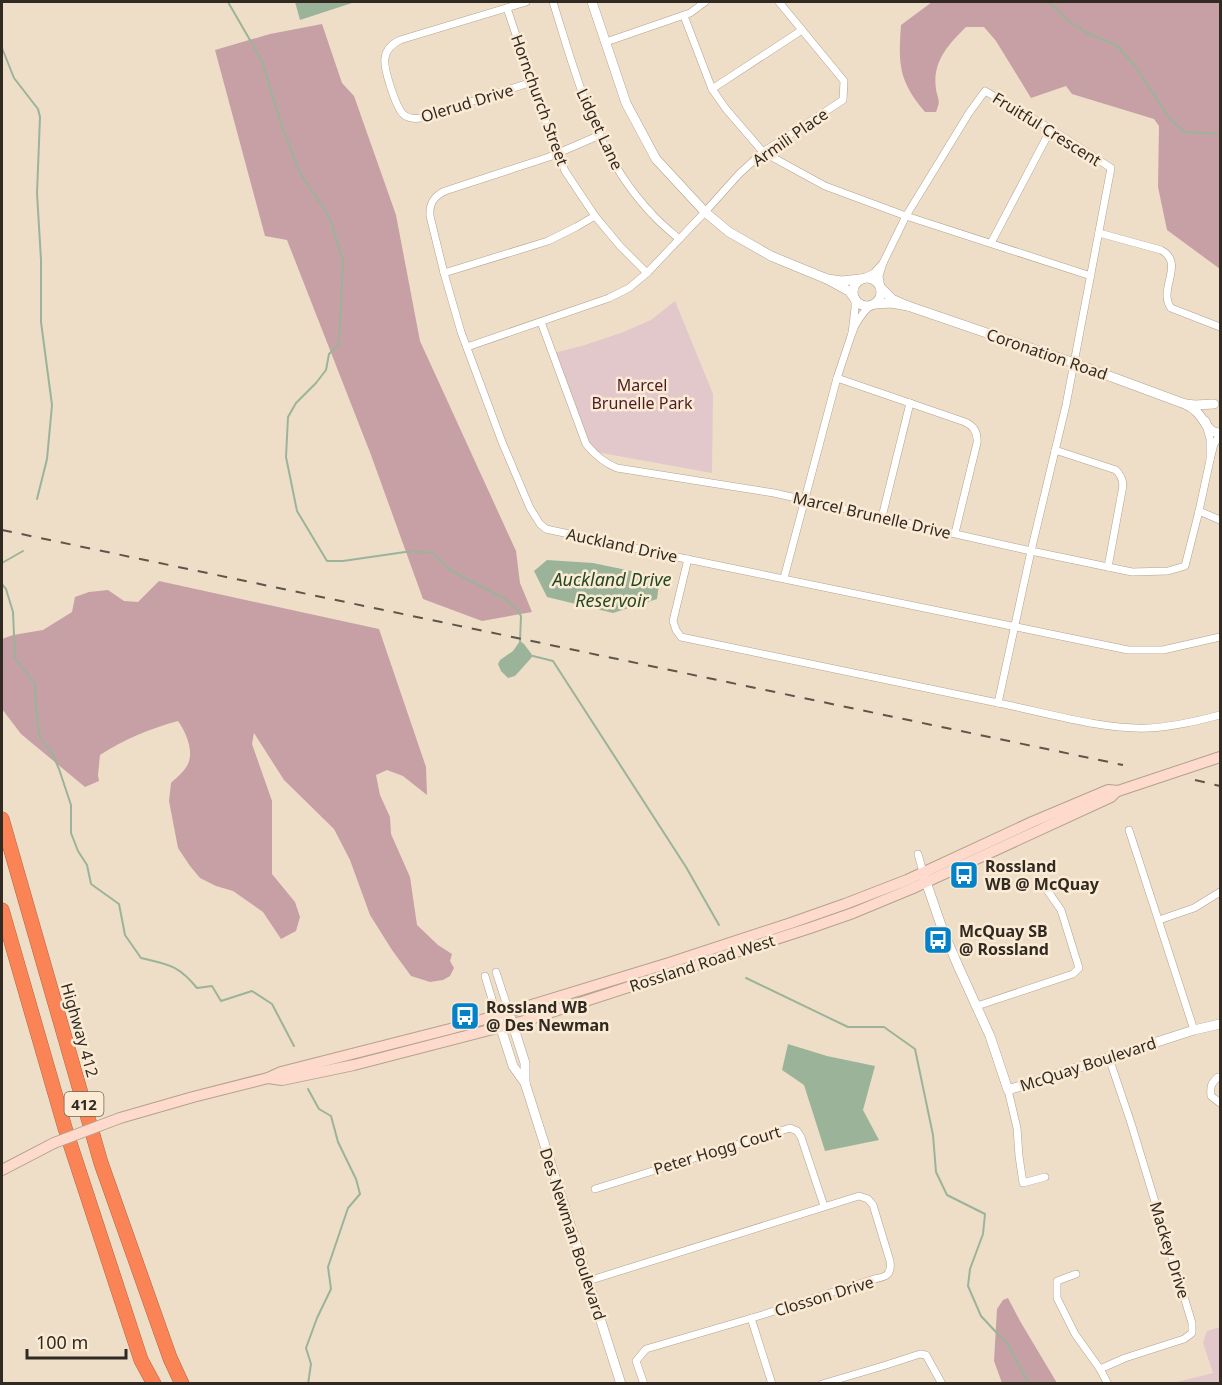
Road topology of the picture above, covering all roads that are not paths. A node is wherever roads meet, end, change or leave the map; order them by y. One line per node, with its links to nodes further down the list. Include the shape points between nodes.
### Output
1 (526, 2): 6 (street, Olerud Drive)
2 (553, 2): 13 (street, Lidget Lane, via 584,100)
3 (592, 2): 9 (street)
4 (705, 2): 7 (street)
5 (778, 2): 8 (street, Armili Place)
6 (507, 8): 10 (street, Hornchurch Street); 10 (street, Olerud Drive, via 400,40 388,49 385,68 400,110 412,119)
7 (684, 16): 9 (street); 11 (street)
8 (802, 30): 11 (street); 14 (street, Armili Place, via 844,81 843,100)
9 (606, 42): 16 (street, via 626,103 656,159)
10 (532, 82): 15 (street, Hornchurch Street)
11 (712, 89): 14 (street)
12 (1051, 129): 18 (street, Fruitful Crescent, via 985,91); 19 (street, Fruitful Crescent, via 1111,168); 21 (street)
13 (600, 135): 15 (street, Auckland Drive); 20 (street, Lidget Lane, via 640,201)
14 (763, 152): 16 (street, Armili Place); 18 (street, via 825,186)
15 (558, 153): 17 (street, Hornchurch Street, via 565,171); 23 (street, Auckland Drive, via 445,191 433,199 430,216)
16 (705, 212): 20 (street, Armili Place); 26 (street, via 729,232 771,256)
17 (595, 216): 23 (street, via 548,241); 24 (street, Hornchurch Street)
18 (906, 216): 21 (street); 22 (street, Fruitful Crescent)
19 (1099, 233): 25 (street, Fruitful Crescent); 33 (street, via 1168,254 1172,261 1168,304)
20 (679, 239): 24 (street, Armili Place)
21 (991, 243): 25 (street)
22 (883, 263): 27 (street, Fruitful Crescent); 28 (street, Fruitful Crescent)
23 (444, 273): 35 (street, Auckland Drive)
24 (647, 273): 32 (street, Armili Place, via 609,298)
25 (1091, 276): 36 (street, Fruitful Crescent)
26 (827, 279): 27 (street); 29 (street, via 849,291)
27 (862, 279): 28 (street, via 871,278); 29 (street, via 853,289)
28 (881, 288): 30 (street, via 881,297); 31 (street, Coronation Road, via 892,299)
29 (855, 299): 30 (street, via 861,305); 34 (street)
30 (873, 305): 31 (street, Coronation Road); 34 (street, via 857,320)
31 (908, 306): 36 (street, Coronation Road)
32 (541, 322): 35 (street, Armili Place); 45 (street, Marcel Brunelle Drive, via 583,436 603,461 617,468)
33 (1221, 327)
34 (852, 333): 37 (street)
35 (467, 346): 51 (street, Auckland Drive, via 502,442 540,524 546,529)
36 (1074, 363): 40 (street, Coronation Road); 43 (street, Fruitful Crescent)
37 (837, 378): 39 (street); 45 (street)
38 (1218, 402): 40 (street, Coronation Road); 41 (street, via 1206,411)
39 (910, 403): 47 (street); 49 (street, via 970,424 977,432)
40 (1185, 404): 41 (street, Coronation Road, via 1200,414)
41 (1206, 426): 42 (street, Coronation Road); 44 (street, Marcel Brunelle Drive)
42 (1221, 434): 44 (street, Marcel Brunelle Drive)
43 (1055, 450): 50 (street, Fruitful Crescent); 52 (street, via 1116,470 1122,477)
44 (1210, 460): 46 (street, Marcel Brunelle Drive)
45 (805, 500): 47 (street, Marcel Brunelle Drive); 53 (street)
46 (1199, 511): 48 (street); 52 (street, Marcel Brunelle Drive, via 1185,566 1151,573)
47 (882, 517): 49 (street, Marcel Brunelle Drive)
48 (1221, 520)
49 (955, 533): 50 (street, Marcel Brunelle Drive)
50 (1031, 551): 52 (street, Marcel Brunelle Drive); 54 (street, Fruitful Crescent)
51 (688, 559): 53 (street, Auckland Drive); 56 (street, via 673,621 681,637)
52 (1108, 567)
53 (784, 578): 54 (street, Auckland Drive)
54 (1015, 627): 55 (street, Auckland Drive, via 1143,651); 56 (street, Fruitful Crescent)
55 (1221, 638)
56 (998, 703): 57 (street, via 1117,727 1147,728)
57 (1221, 716)
58 (1221, 757): 62 (main road, Rossland Road West, via 1118,791 1108,790 1010,831)
59 (2, 819): 91 (highway, Highway 412 / 412, via 101,1163)
60 (1129, 830): 66 (street)
61 (918, 854): 62 (street)
62 (925, 877): 69 (street, McQuay Boulevard, via 946,940); 70 (main road, Rossland Road West); 72 (main road, Rossland Road West, via 853,913)
63 (1047, 890): 69 (street, via 1061,910 1080,968 1073,974)
64 (1221, 892): 66 (street, via 1194,908)
65 (2, 910): 90 (highway, 412, via 65,1128 141,1360)
66 (1159, 920): 75 (street)
67 (496, 972): 70 (street, Des Newman Boulevard)
68 (485, 976): 71 (street, Des Newman Boulevard)
69 (977, 1006): 80 (street, McQuay Boulevard)
70 (509, 1012): 71 (main road, Rossland Road West); 72 (street, Des Newman Boulevard)
71 (497, 1016): 74 (street, Des Newman Boulevard); 78 (main road, Rossland Road West)
72 (512, 1024): 74 (main road, Rossland Road West); 79 (street, Des Newman Boulevard, via 525,1063)
73 (1221, 1024): 75 (street, McQuay Boulevard)
74 (501, 1027): 78 (main road, Rossland Road West, via 354,1065 282,1080); 79 (street, Des Newman Boulevard, via 513,1066)
75 (1194, 1030): 76 (street, McQuay Boulevard)
76 (1108, 1058): 80 (street, McQuay Boulevard); 89 (street, Mackey Drive, via 1131,1123 1192,1333)
77 (1221, 1077): 81 (street, via 1210,1088 1211,1096)
78 (268, 1078): 82 (main road, Rossland Road West, bridge, via 120,1118 54,1143)
79 (525, 1083): 87 (street, Des Newman Boulevard)
80 (1008, 1090): 83 (street, via 1023,1183)
81 (1221, 1102)
82 (2, 1170)
83 (1045, 1177)
84 (595, 1189): 85 (street, Peter Hogg Court, via 790,1128 801,1137)
85 (824, 1206): 87 (street, Closson Drive); 88 (street, Closson Drive, via 859,1196 868,1199 890,1261 888,1275)
86 (1076, 1274): 89 (street, via 1057,1281 1057,1298 1075,1334)
87 (588, 1281): 92 (street, Des Newman Boulevard)
88 (751, 1318): 93 (street, Closson Drive, via 646,1349 636,1361); 94 (street)
89 (1100, 1369): 97 (street)
90 (154, 1383)
91 (182, 1383)
92 (621, 1383)
93 (644, 1383)
94 (772, 1383)
95 (822, 1383): 96 (street, via 920,1354 926,1355)
96 (942, 1383)
97 (1108, 1383)

